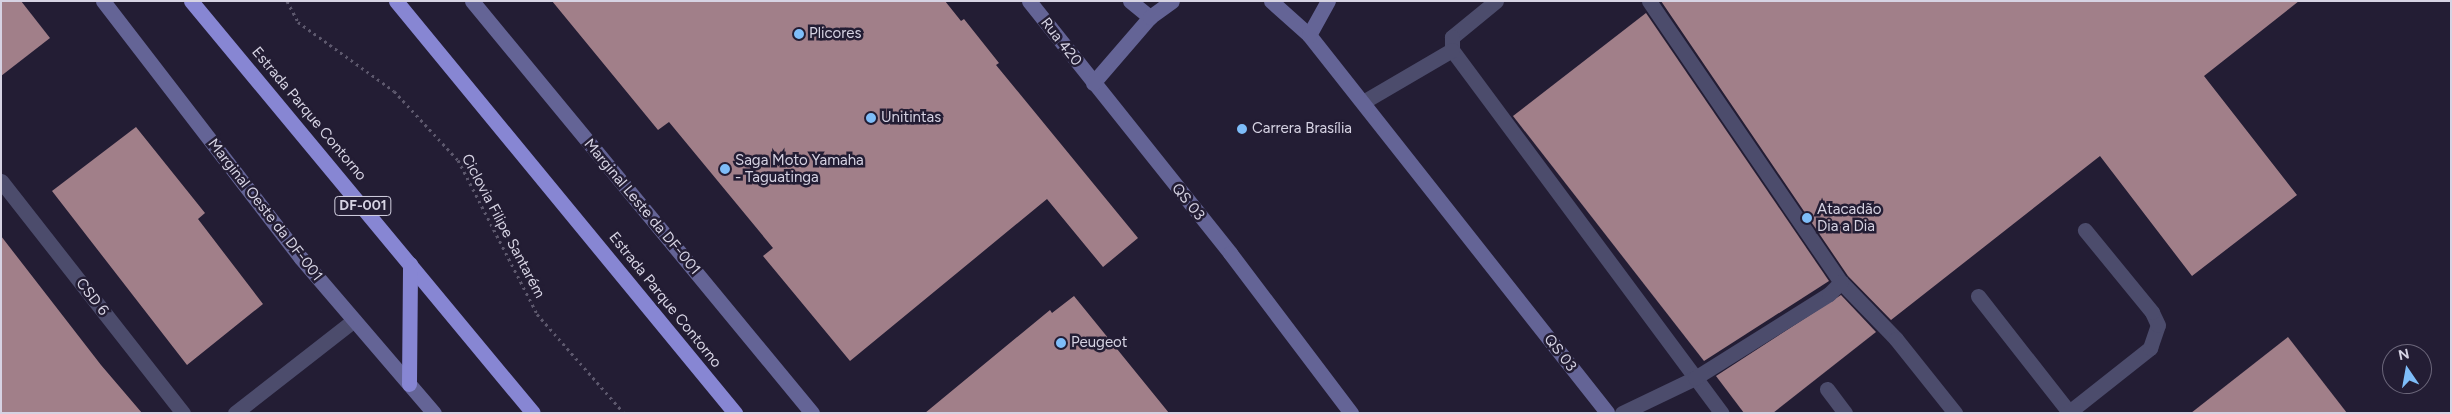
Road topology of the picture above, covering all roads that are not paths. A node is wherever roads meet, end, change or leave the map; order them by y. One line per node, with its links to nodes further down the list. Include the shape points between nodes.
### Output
1 (103, 1): 22 (main road, Marginal Oeste da DF-001, via 301,258)
2 (191, 1): 19 (highway, Estrada Parque Contorno / DF-001)
3 (396, 1): 31 (highway, Estrada Parque Contorno)
4 (472, 1): 32 (main road, Marginal Leste da DF-001)
5 (1029, 1): 15 (main road, Rua 420)
6 (1130, 1): 12 (main road)
7 (1172, 1): 12 (main road)
8 (1271, 1): 13 (main road, QS 03)
9 (1328, 1): 13 (main road)
10 (1496, 1): 14 (street, via 1452,37)
11 (1649, 1): 20 (street)
12 (1150, 17): 15 (main road)
13 (1309, 35): 16 (main road, QS 03)
14 (1452, 50): 16 (street); 23 (street)
15 (1093, 83): 33 (main road, QS 03, via 1230,253)
16 (1363, 102): 34 (main road, QS 03)
17 (1, 181): 27 (street, CSD 6)
18 (2085, 230): 26 (street, via 2152,312 2158,325 2150,348)
19 (410, 264): 24 (highway); 30 (highway, Estrada Parque Contorno / DF-001)
20 (1841, 282): 23 (street, via 1829,294); 38 (street, via 1896,339)
21 (1978, 296): 26 (street)
22 (354, 320): 24 (main road, Marginal Oeste da DF-001); 28 (street)
23 (1695, 378): 35 (street); 36 (street)
24 (409, 384): 29 (main road, Marginal Oeste da DF-001)
25 (1827, 390): 37 (street)
26 (2068, 412)
27 (183, 413)
28 (235, 413)
29 (434, 413)
30 (533, 413)
31 (735, 413)
32 (812, 413)
33 (1351, 413)
34 (1607, 413)
35 (1622, 413)
36 (1722, 413)
37 (1845, 413)
38 (1955, 413)

